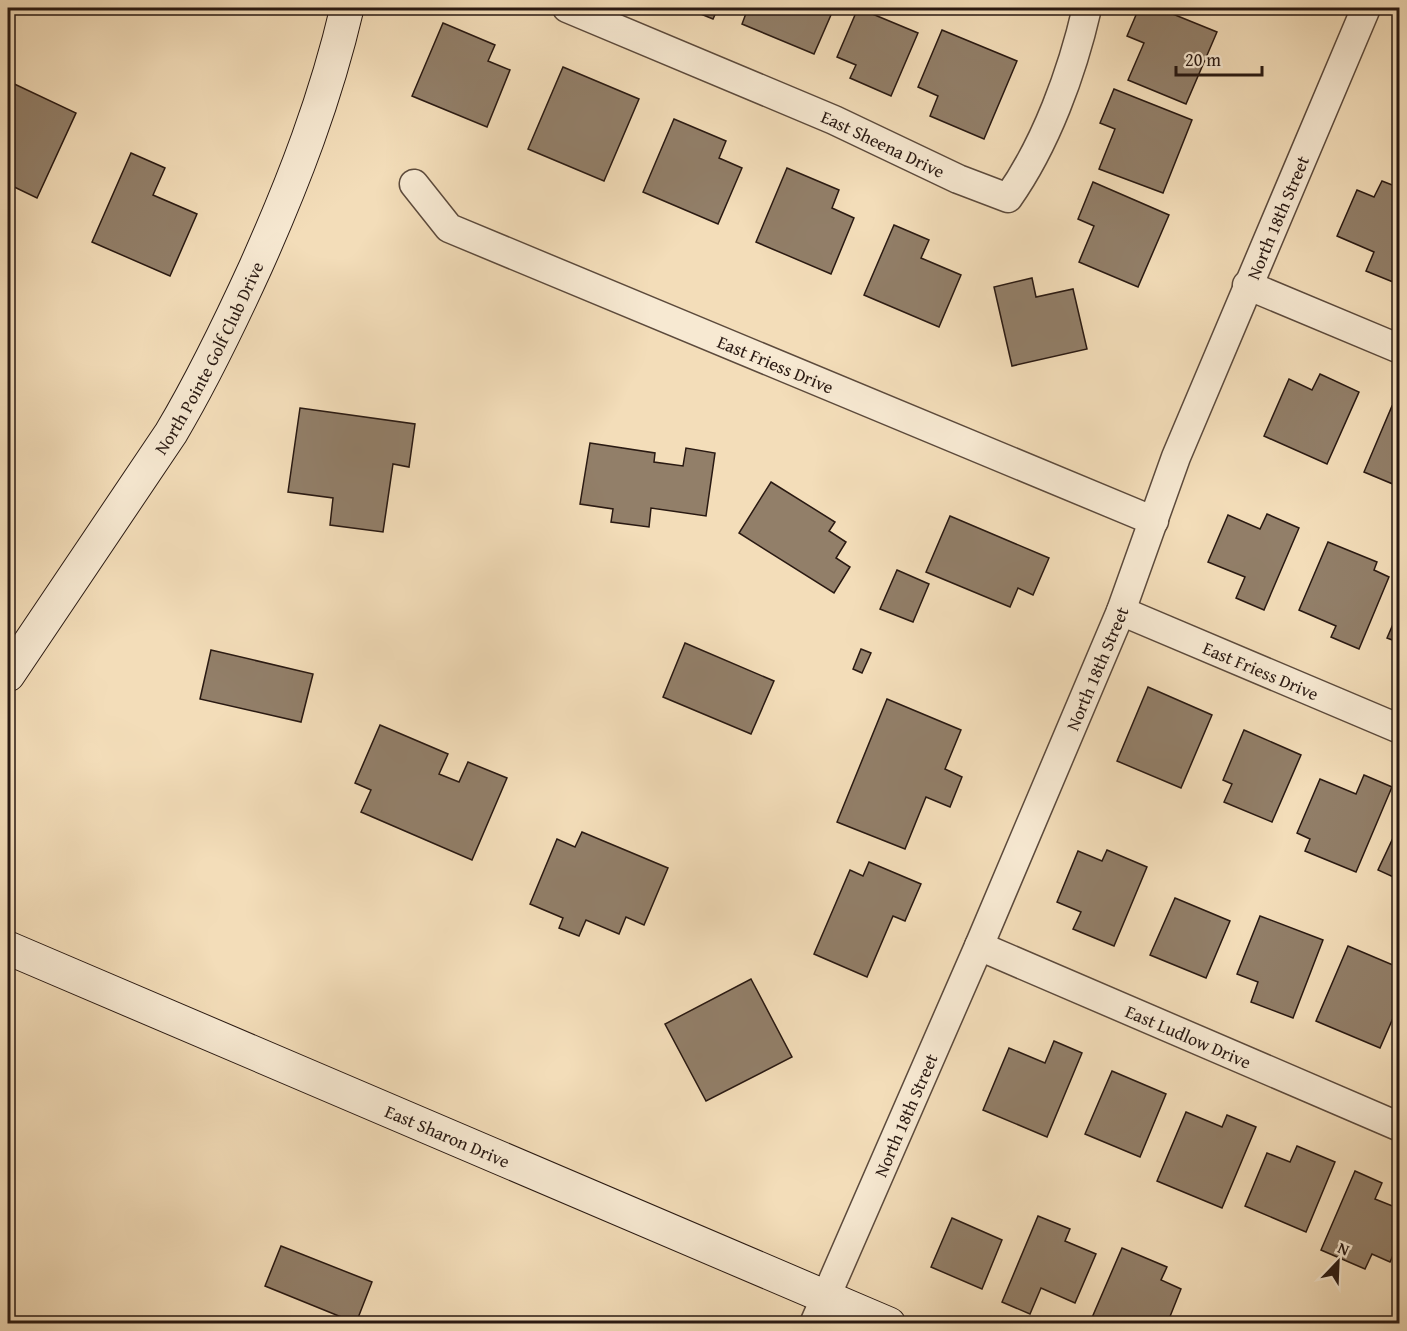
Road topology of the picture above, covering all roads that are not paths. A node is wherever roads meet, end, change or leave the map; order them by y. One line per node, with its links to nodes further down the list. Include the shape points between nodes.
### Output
1 (347, 8): 10 (street, North Pointe Golf Club Drive, via 310,138 234,315 193,396)
2 (567, 8): 3 (street, East Sheena Drive, via 814,111 958,179 1008,198 1028,170 1061,92)
3 (1087, 8)
4 (1366, 8): 6 (street, North 18th Street)
5 (414, 184): 8 (street, East Friess Drive, via 449,228)
6 (1247, 285): 7 (street); 8 (street, North 18th Street)
7 (1400, 349)
8 (1154, 521): 9 (street, North 18th Street)
9 (1121, 611): 11 (street, East Friess Drive); 12 (street, North 18th Street)
10 (8, 675)
11 (1400, 729)
12 (979, 946): 14 (street, East Ludlow Drive); 15 (street, North 18th Street)
13 (8, 948): 15 (street, East Sharon Drive)
14 (1400, 1126)
15 (820, 1310): 16 (street, East Sharon Drive)
16 (889, 1323)

